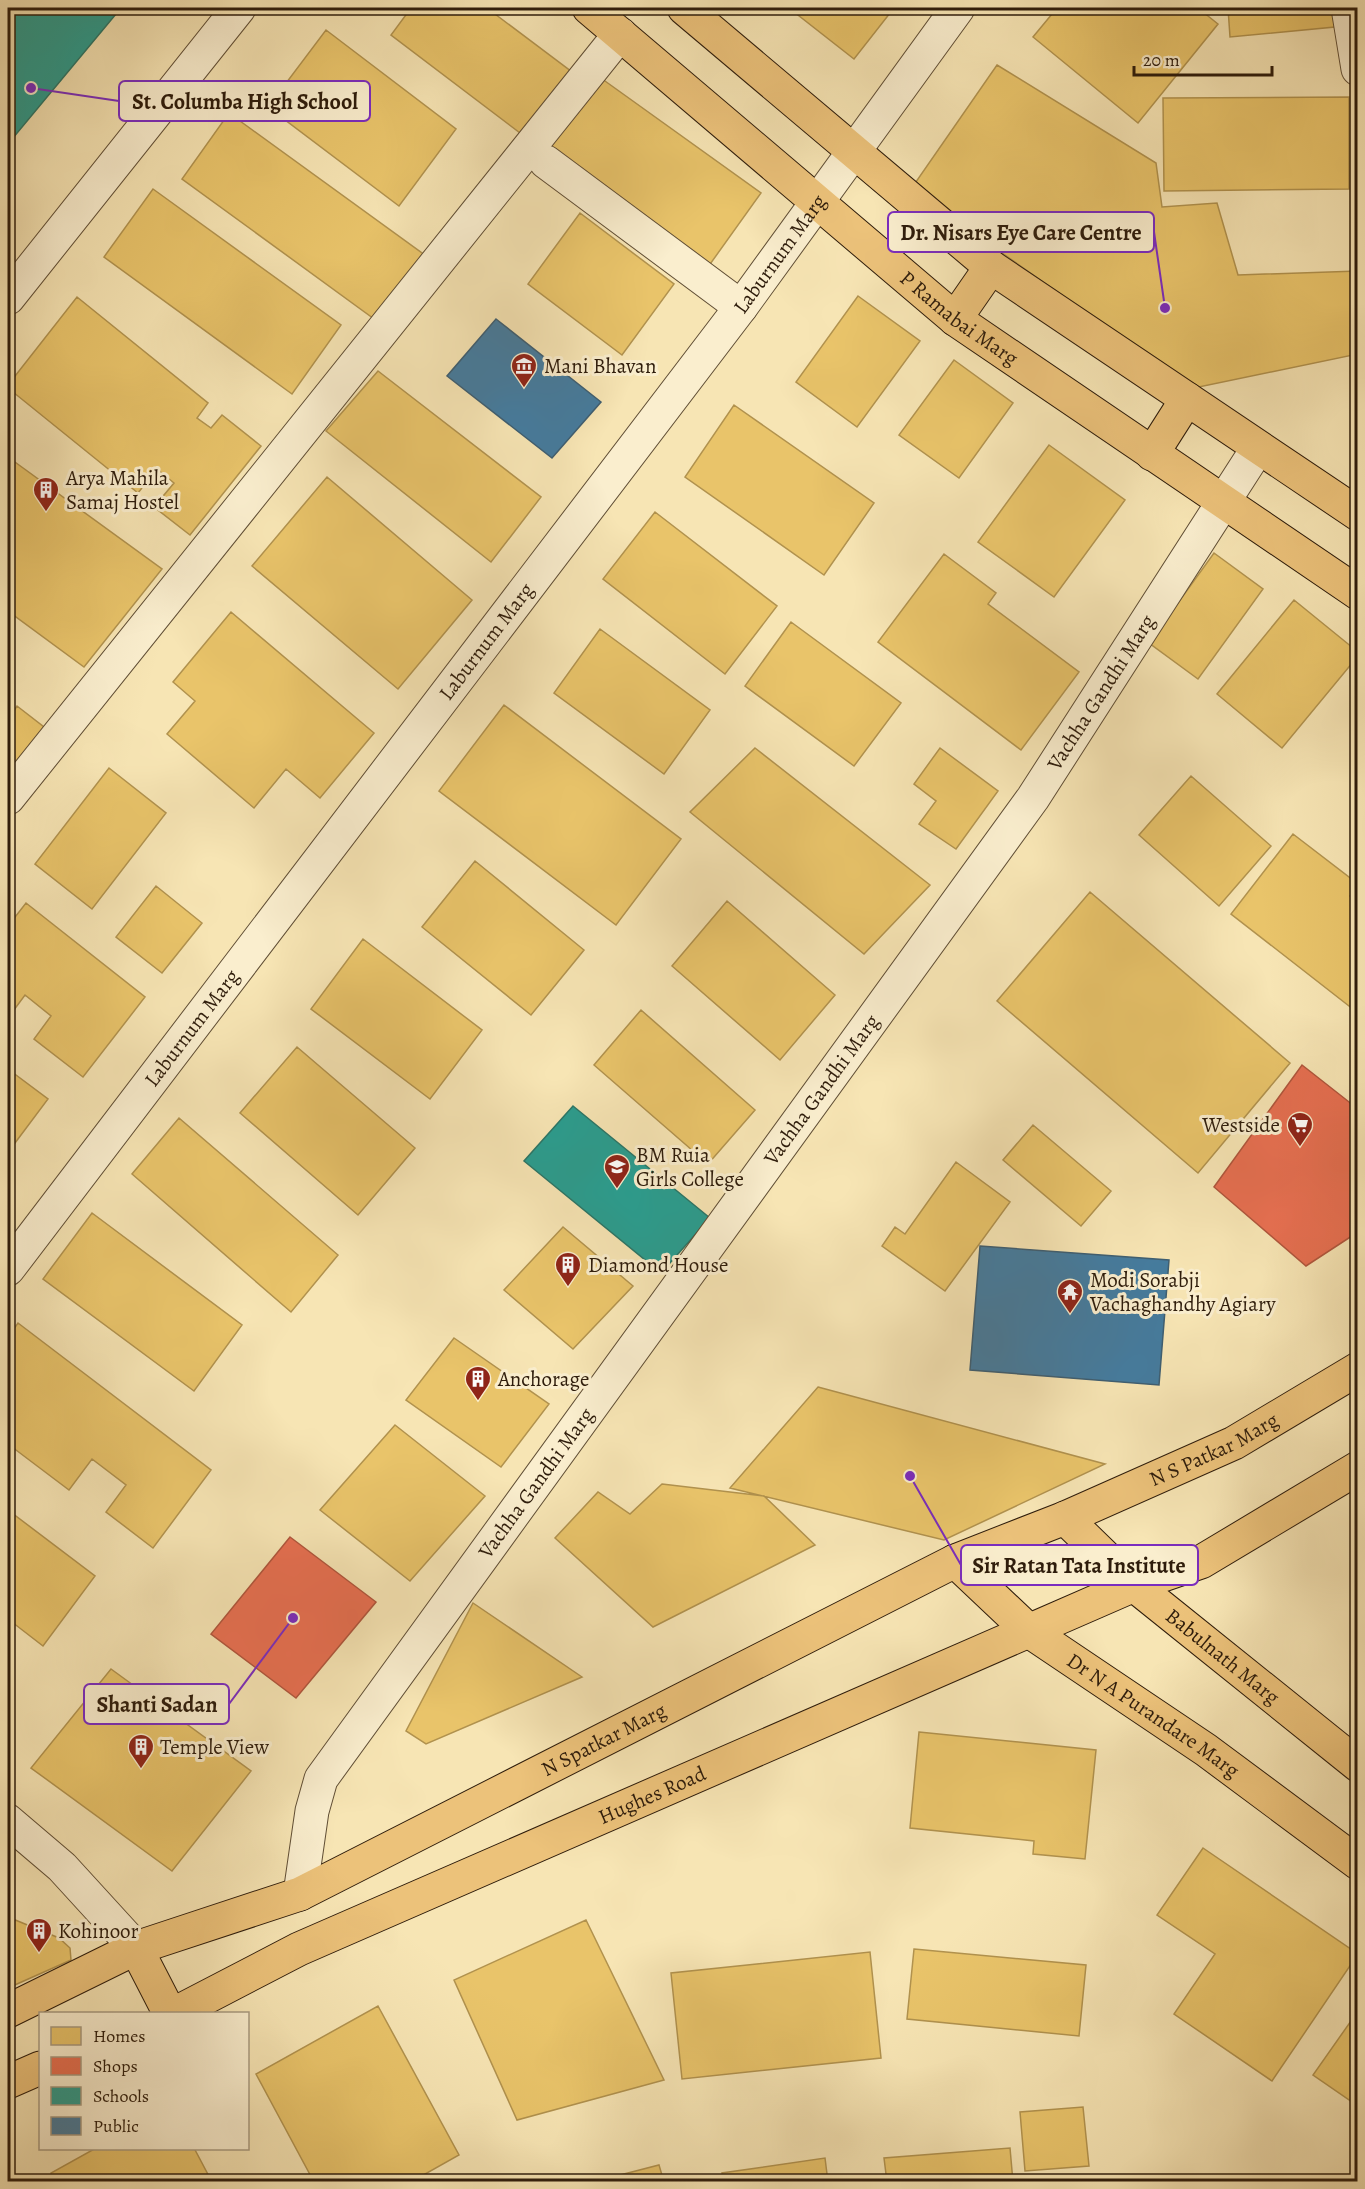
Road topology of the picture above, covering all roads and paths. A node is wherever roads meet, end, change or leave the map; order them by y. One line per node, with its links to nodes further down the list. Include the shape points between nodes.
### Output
1 (239, 8): 12 (street)
2 (589, 8): 6 (main road, P Ramabai Marg)
3 (684, 8): 8 (main road)
4 (958, 8): 8 (street, Laburnum Marg)
5 (1348, 8): 7 (street)
6 (620, 34): 10 (main road, P Ramabai Marg); 21 (street)
7 (1358, 69)
8 (853, 150): 10 (street, Laburnum Marg); 11 (main road)
9 (546, 162): 13 (street)
10 (817, 201): 13 (street, Laburnum Marg); 14 (main road, P Ramabai Marg)
11 (991, 267): 14 (main road); 15 (main road)
12 (8, 298)
13 (741, 307): 22 (street, Laburnum Marg)
14 (955, 319): 17 (main road, P Ramabai Marg)
15 (1187, 399): 16 (main road); 17 (main road)
16 (1258, 448): 18 (street, Vachha Gandhi Marg); 19 (main road)
17 (1152, 454): 18 (main road, P Ramabai Marg)
18 (1225, 504): 20 (main road, P Ramabai Marg); 32 (street, Vachha Gandhi Marg, via 1033,798 321,1779 312,1811)
19 (1358, 514)
20 (1358, 592)
21 (8, 798)
22 (8, 1269)
23 (1358, 1370): 25 (main road, N S Patkar Marg, via 1234,1443)
24 (1358, 1468): 27 (main road, via 1201,1562)
25 (1065, 1518): 26 (main road, N Spatkar Marg); 27 (main road, Babulnath Marg)
26 (955, 1561): 28 (main road, Dr N A Purandare Marg); 32 (main road, N Spatkar Marg)
27 (1134, 1585): 28 (main road, Hughes Road); 29 (main road, Babulnath Marg)
28 (1029, 1631): 31 (main road, Dr N A Purandare Marg, via 1206,1750); 36 (main road, Hughes Road, via 299,1949)
29 (1358, 1765)
30 (8, 1821): 33 (street, via 62,1867)
31 (1358, 1863)
32 (300, 1894): 33 (main road, N Spatkar Marg)
33 (136, 1948): 34 (main road, N Spatkar Marg); 35 (main road)
34 (8, 2011)
35 (171, 2012)
36 (174, 2012)
37 (39, 2068): 38 (main road)
38 (8, 2082)

